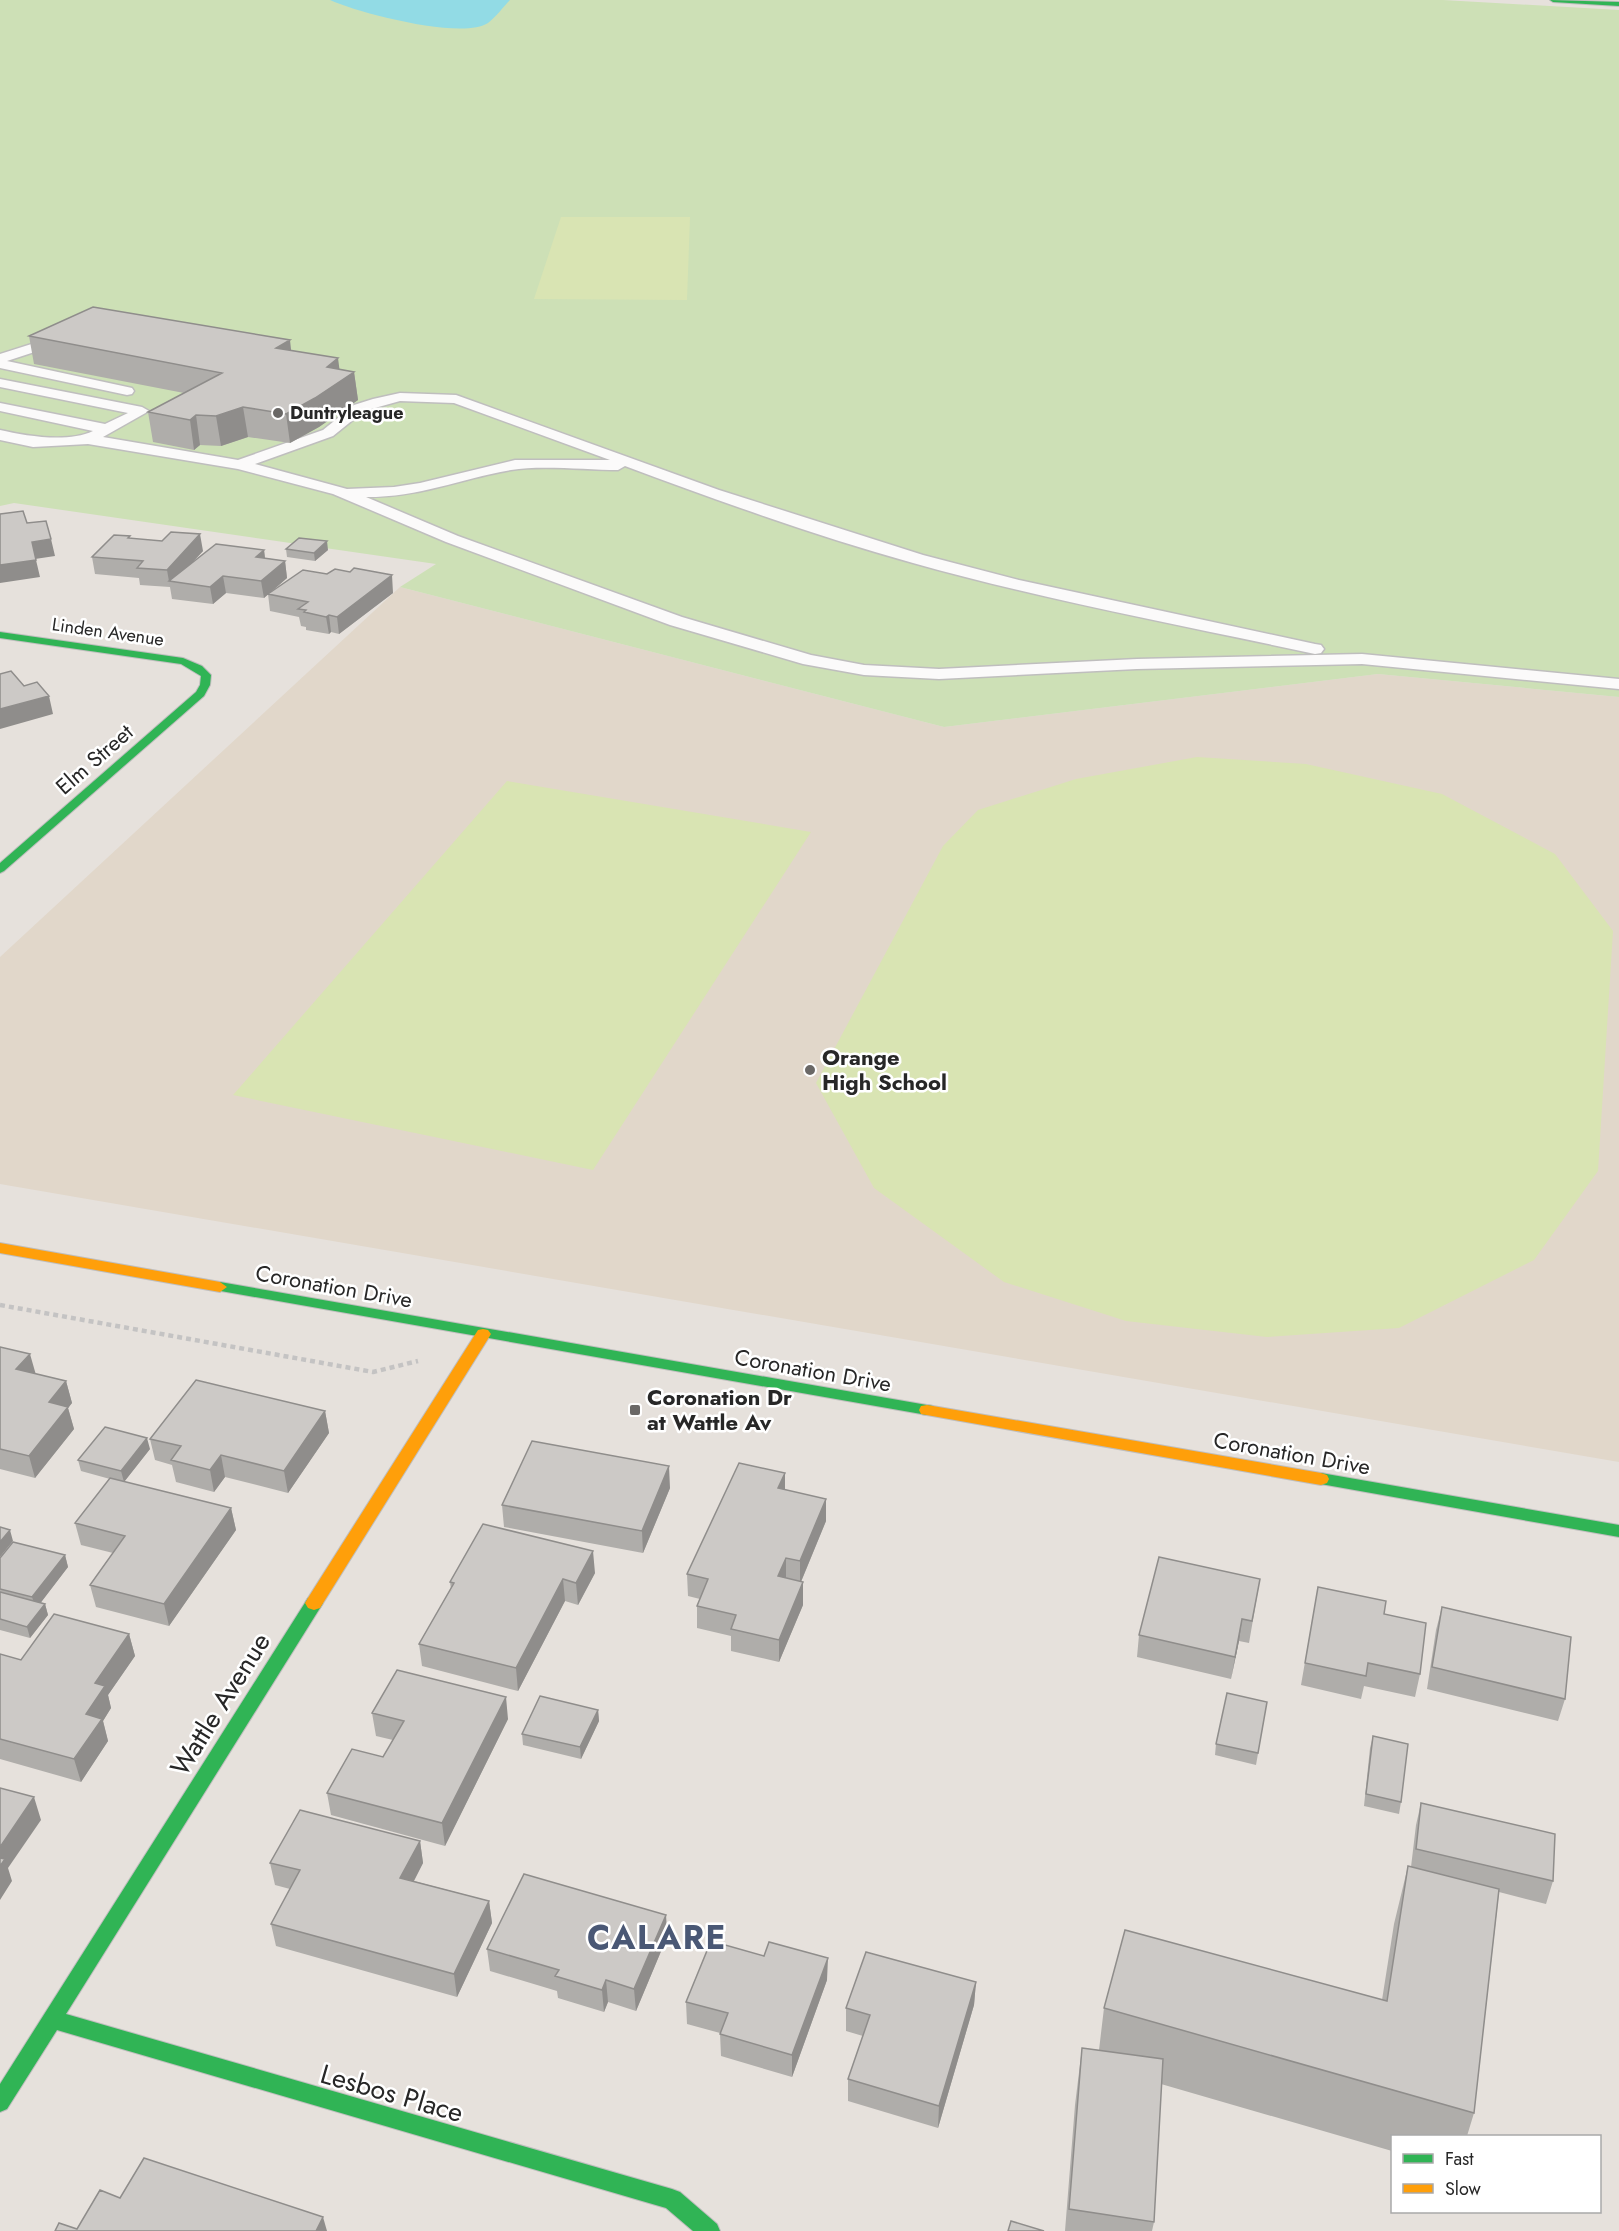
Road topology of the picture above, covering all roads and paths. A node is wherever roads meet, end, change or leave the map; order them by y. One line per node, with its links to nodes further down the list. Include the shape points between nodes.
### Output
1 (1558, 1): 2 (street)
2 (1619, 5)
3 (79, 333): 4 (lane)
4 (0, 359)
5 (0, 364): 7 (lane)
6 (0, 383): 7 (lane)
7 (146, 403): 9 (lane)
8 (0, 407): 9 (lane)
9 (107, 429): 11 (lane)
10 (0, 435): 11 (lane, via 33,442)
11 (88, 439): 12 (lane)
12 (238, 465): 13 (lane, via 328,433 359,408 400,397 424,396 456,399); 14 (lane)
13 (641, 468): 14 (lane, via 515,465 394,492); 16 (lane, via 917,559 1018,585)
14 (339, 491): 16 (lane, via 452,539 676,621 809,660 864,670 939,674)
15 (0, 635): 17 (street, Linden Avenue, via 183,661)
16 (1362, 658): 18 (lane)
17 (206, 675): 19 (street, Elm Street, via 200,694)
18 (1619, 684)
19 (0, 869)
20 (0, 1248): 22 (street, Coronation Drive)
21 (0, 1305): 23 (path, via 373,1372)
22 (483, 1334): 24 (street, Coronation Drive); 25 (street, Wattle Avenue)
23 (424, 1358)
24 (1619, 1531)
25 (52, 2019): 26 (street, Wattle Avenue); 27 (street, Lesbos Place, via 672,2199)
26 (0, 2102)
27 (709, 2231)

